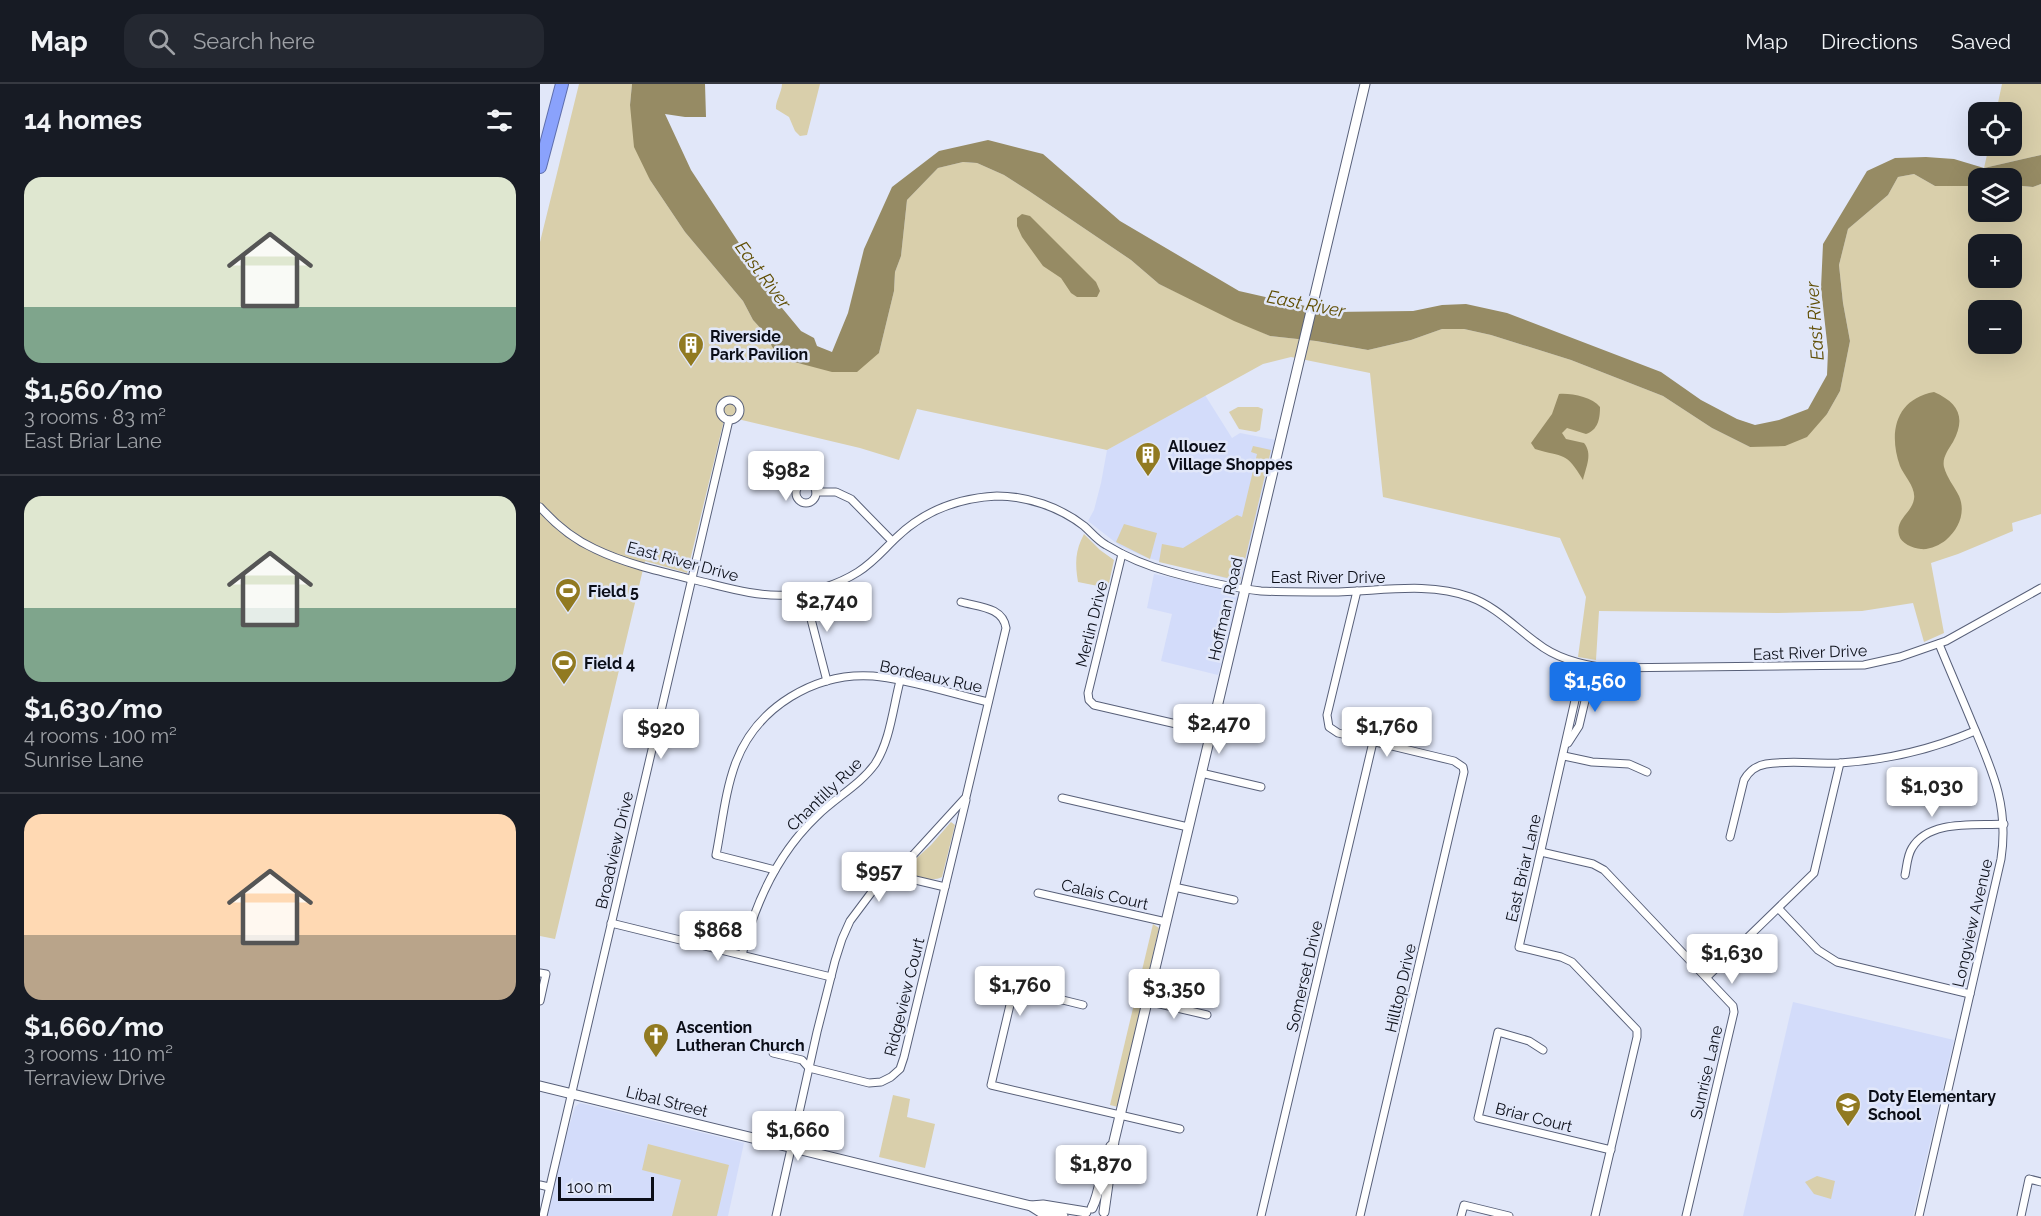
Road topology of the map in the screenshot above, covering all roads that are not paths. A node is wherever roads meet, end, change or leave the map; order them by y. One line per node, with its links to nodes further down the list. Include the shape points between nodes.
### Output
1 (562, 84): 3 (highway)
2 (1365, 84): 11 (street, Hoffman Road)
3 (540, 166)
4 (729, 420): 9 (street, Broadview Drive)
5 (816, 492): 7 (street, via 836,492 851,499)
6 (540, 507): 9 (street, East River Drive, via 563,530 596,550)
7 (892, 541): 8 (street, East River Drive, via 935,509 975,498 1020,497 1068,515); 13 (street, East River Drive, via 858,572)
8 (1122, 554): 11 (street, East River Drive, via 1170,572); 22 (street, Merlin Drive, via 1089,700 1094,705)
9 (691, 579): 13 (street, East River Drive, via 762,595); 45 (street, Broadview Drive)
10 (2041, 588): 15 (street, East River Drive)
11 (1245, 589): 12 (street, East River Drive); 22 (street, Hoffman Road)
12 (1357, 591): 16 (street, East River Drive, via 1425,589 1473,598 1552,653); 23 (street, via 1327,715 1329,728)
13 (804, 592): 18 (street)
14 (961, 602): 20 (street, Ridgeview Court, via 997,611 1005,619)
15 (1939, 644): 17 (street, East River Drive, via 1864,665); 21 (street, Longview Avenue)
16 (1583, 665): 17 (street, East River Drive); 24 (street, East Briar Lane)
17 (1593, 667): 24 (street, East Briar Lane, via 1579,726)
18 (827, 681): 19 (street, Bordeaux Rue, via 849,676); 36 (street, Bordeaux Rue, via 792,695 763,718 736,760 731,777 716,855)
19 (900, 681): 20 (street, Bordeaux Rue); 36 (street, Chantilly Rue, via 884,747 874,764 816,816)
20 (988, 702): 30 (street, Ridgeview Court)
21 (1976, 731): 26 (street, via 1911,753); 32 (street, Longview Avenue, via 1997,782)
22 (1211, 732): 28 (street, Hoffman Road)
23 (1372, 742): 74 (street, Somerset Drive); 75 (street, Hilltop Drive, via 1454,761 1462,767 1464,777)
24 (1566, 745): 25 (street, East Briar Lane)
25 (1564, 756): 27 (street, via 1629,765); 35 (street, East Briar Lane)
26 (1840, 763): 34 (street, via 1756,767 1744,780); 43 (street, via 1815,868 1809,880)
27 (1647, 772)
28 (1201, 773): 29 (street); 33 (street, Hoffman Road)
29 (1261, 787)
30 (966, 797): 37 (street, via 932,836); 40 (street, Ridgeview Court)
31 (1062, 798): 33 (street)
32 (2004, 824): 38 (street, via 1945,827 1925,835 1912,848); 50 (street, Longview Avenue, via 2001,859)
33 (1188, 826): 39 (street, Hoffman Road)
34 (1730, 837)
35 (1541, 852): 49 (street, Sunrise Lane, via 1604,870); 64 (street, East Briar Lane, via 1519,946 1572,962 1638,1034)
36 (775, 870): 46 (street, Chantilly Rue, via 758,902)
37 (890, 874): 40 (street); 48 (street, via 850,921)
38 (1905, 875)
39 (1174, 886): 42 (street); 44 (street, Hoffman Road)
40 (945, 887): 57 (street, Ridgeview Court, via 900,1069 881,1082 869,1083)
41 (1038, 893): 44 (street, Calais Court)
42 (1234, 900)
43 (1779, 909): 49 (street); 50 (street, via 1830,959)
44 (1166, 922): 51 (street, Hoffman Road)
45 (610, 923): 46 (street); 59 (street, Broadview Drive)
46 (742, 955): 48 (street)
47 (540, 973): 52 (street, via 546,975)
48 (831, 977): 57 (street)
49 (1707, 977): 79 (street, Sunrise Lane, via 1731,1002 1734,1012)
50 (1970, 994): 80 (street, Longview Avenue)
51 (1147, 1001): 54 (street); 60 (street, Hoffman Road)
52 (540, 1002)
53 (1083, 1005): 60 (street, via 1014,988 991,1085)
54 (1207, 1015)
55 (1543, 1050): 64 (street, Briar Court, via 1529,1041 1498,1032 1478,1118)
56 (773, 1053): 57 (street, Ridgeview Court, via 802,1060)
57 (809, 1068): 63 (street)
58 (540, 1086): 59 (street, Libal Street)
59 (571, 1093): 63 (street, Libal Street); 67 (street, Broadview Drive)
60 (1120, 1116): 61 (street); 62 (street, Hoffman Road)
61 (1180, 1129)
62 (1114, 1141): 69 (street, Hoffman Road, via 1106,1155 1099,1192); 70 (street, Hoffman Road)
63 (792, 1147): 68 (street, Libal Street); 72 (street)
64 (1611, 1150): 78 (street, East Briar Lane)
65 (2041, 1182): 81 (street, via 2029,1179)
66 (540, 1185): 67 (street)
67 (549, 1187): 71 (street, Broadview Drive)
68 (1031, 1206): 69 (street, Libal Street); 73 (street, Libal Street, via 1042,1213)
69 (1087, 1212): 70 (street, Libal Street, via 1098,1209)
70 (1105, 1214)
71 (543, 1216)
72 (776, 1216)
73 (1063, 1216)
74 (1261, 1216)
75 (1360, 1216)
76 (1461, 1216): 77 (street, via 1464,1205)
77 (1509, 1216)
78 (1595, 1216)
79 (1686, 1216)
80 (1918, 1216)
81 (2021, 1216)

